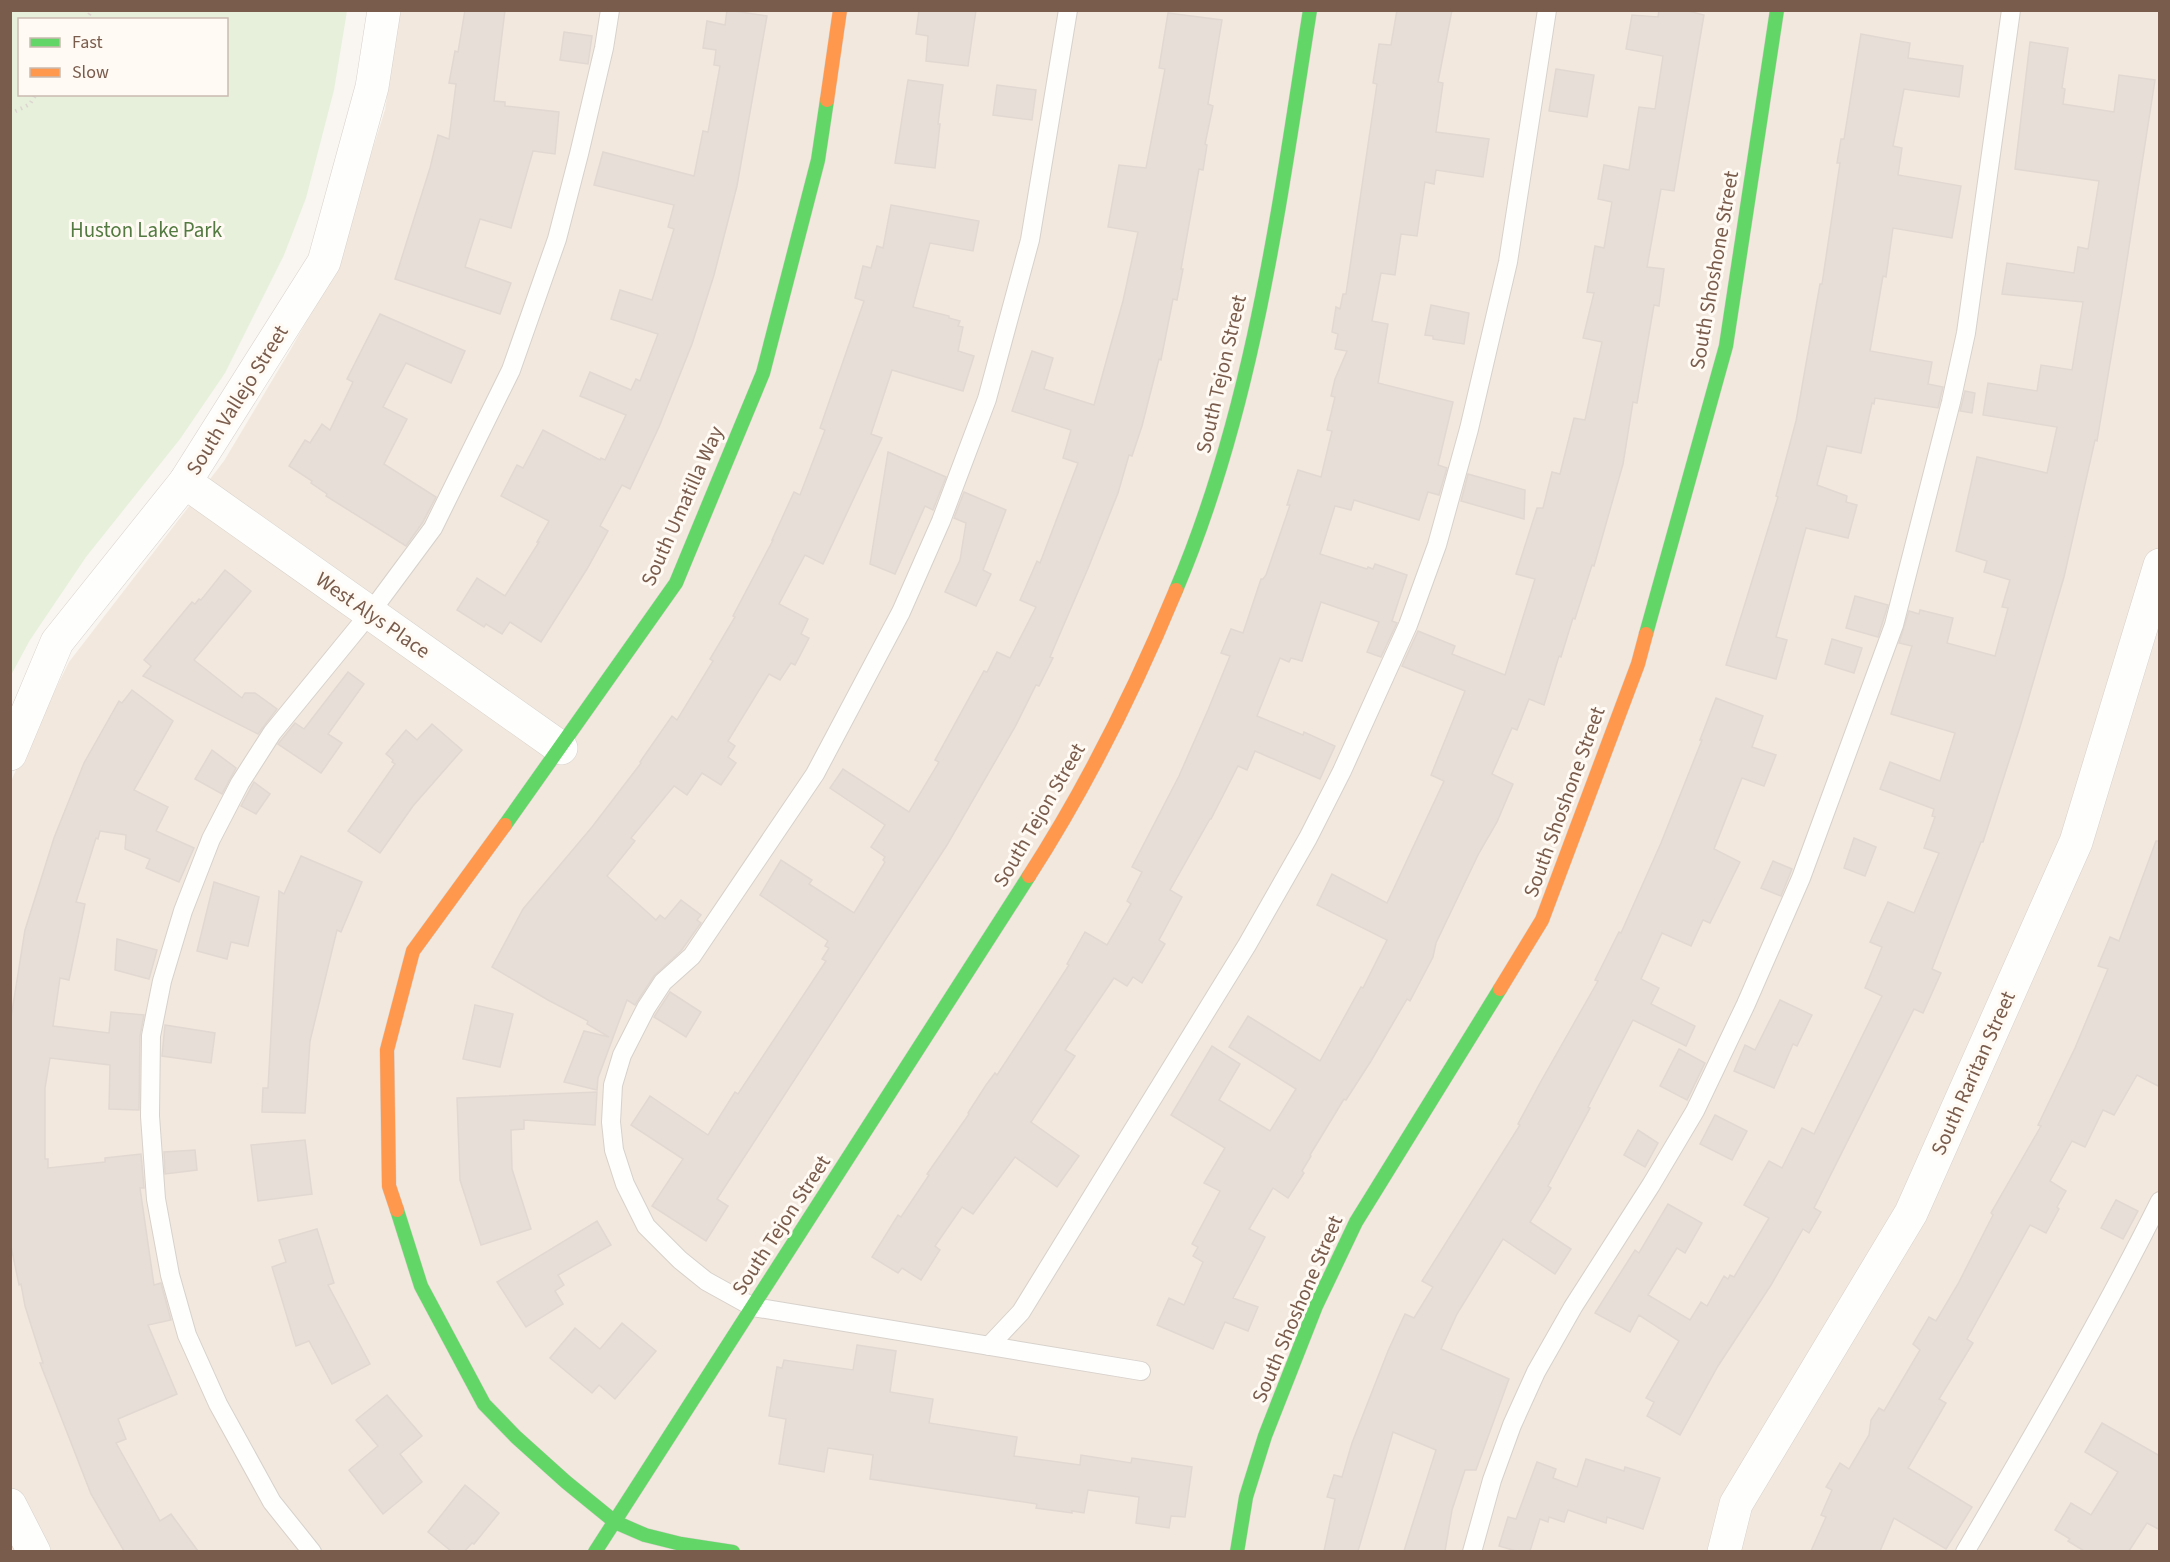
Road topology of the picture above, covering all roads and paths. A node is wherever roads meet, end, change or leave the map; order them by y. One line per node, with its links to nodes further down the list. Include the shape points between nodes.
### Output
1 (384, 10): 11 (street, South Vallejo Street, via 372,87 324,262)
2 (610, 10): 13 (lane, via 557,239 511,370 433,528)
3 (840, 10): 14 (street, South Umatilla Way, via 818,160 763,373 676,583)
4 (1068, 10): 17 (lane, via 1030,240 987,399 942,521 901,612 815,774 692,956 663,982 646,1008 622,1055 613,1085 614,1150 625,1185 646,1226 706,1281)
5 (1310, 10): 17 (street, South Tejon Street, via 1270,255 1242,388 1215,484 1179,587 1123,708 1061,826)
6 (1547, 10): 18 (lane, via 1508,262 1469,429 1437,545 1408,625 1308,838 1247,945 1021,1312)
7 (1777, 10): 26 (street, South Shoshone Street, via 1726,345 1638,664 1542,920 1356,1222 1316,1306 1265,1436 1246,1497)
8 (2011, 10): 27 (lane, via 1966,333 1894,625 1801,879 1746,1004 1695,1111 1536,1372 1492,1480)
9 (35, 96): 10 (path, via 30,104)
10 (10, 114)
11 (185, 482): 13 (street, West Alys Place); 15 (street, South Vallejo Street, via 57,642)
12 (2160, 565): 28 (street, South Raritan Street, via 2076,842 1911,1213 1736,1504)
13 (370, 613): 14 (street, West Alys Place); 23 (lane, via 272,733 240,783 183,911 151,1036 150,1116 156,1199 170,1275 187,1335 218,1404 272,1502)
14 (561, 748): 21 (street, South Umatilla Way, via 413,951 387,1050 389,1186 421,1286 484,1404 516,1437)
15 (10, 754)
16 (2160, 1201): 29 (lane)
17 (753, 1308): 18 (lane); 21 (street, South Tejon Street)
18 (989, 1346): 19 (lane)
19 (1141, 1371)
20 (14, 1518): 22 (street)
21 (615, 1522): 24 (street, South Tejon Street); 25 (street, via 645,1535)
22 (34, 1551)
23 (312, 1551)
24 (595, 1551)
25 (733, 1551)
26 (1237, 1551)
27 (1472, 1551)
28 (1724, 1551)
29 (1965, 1551)

